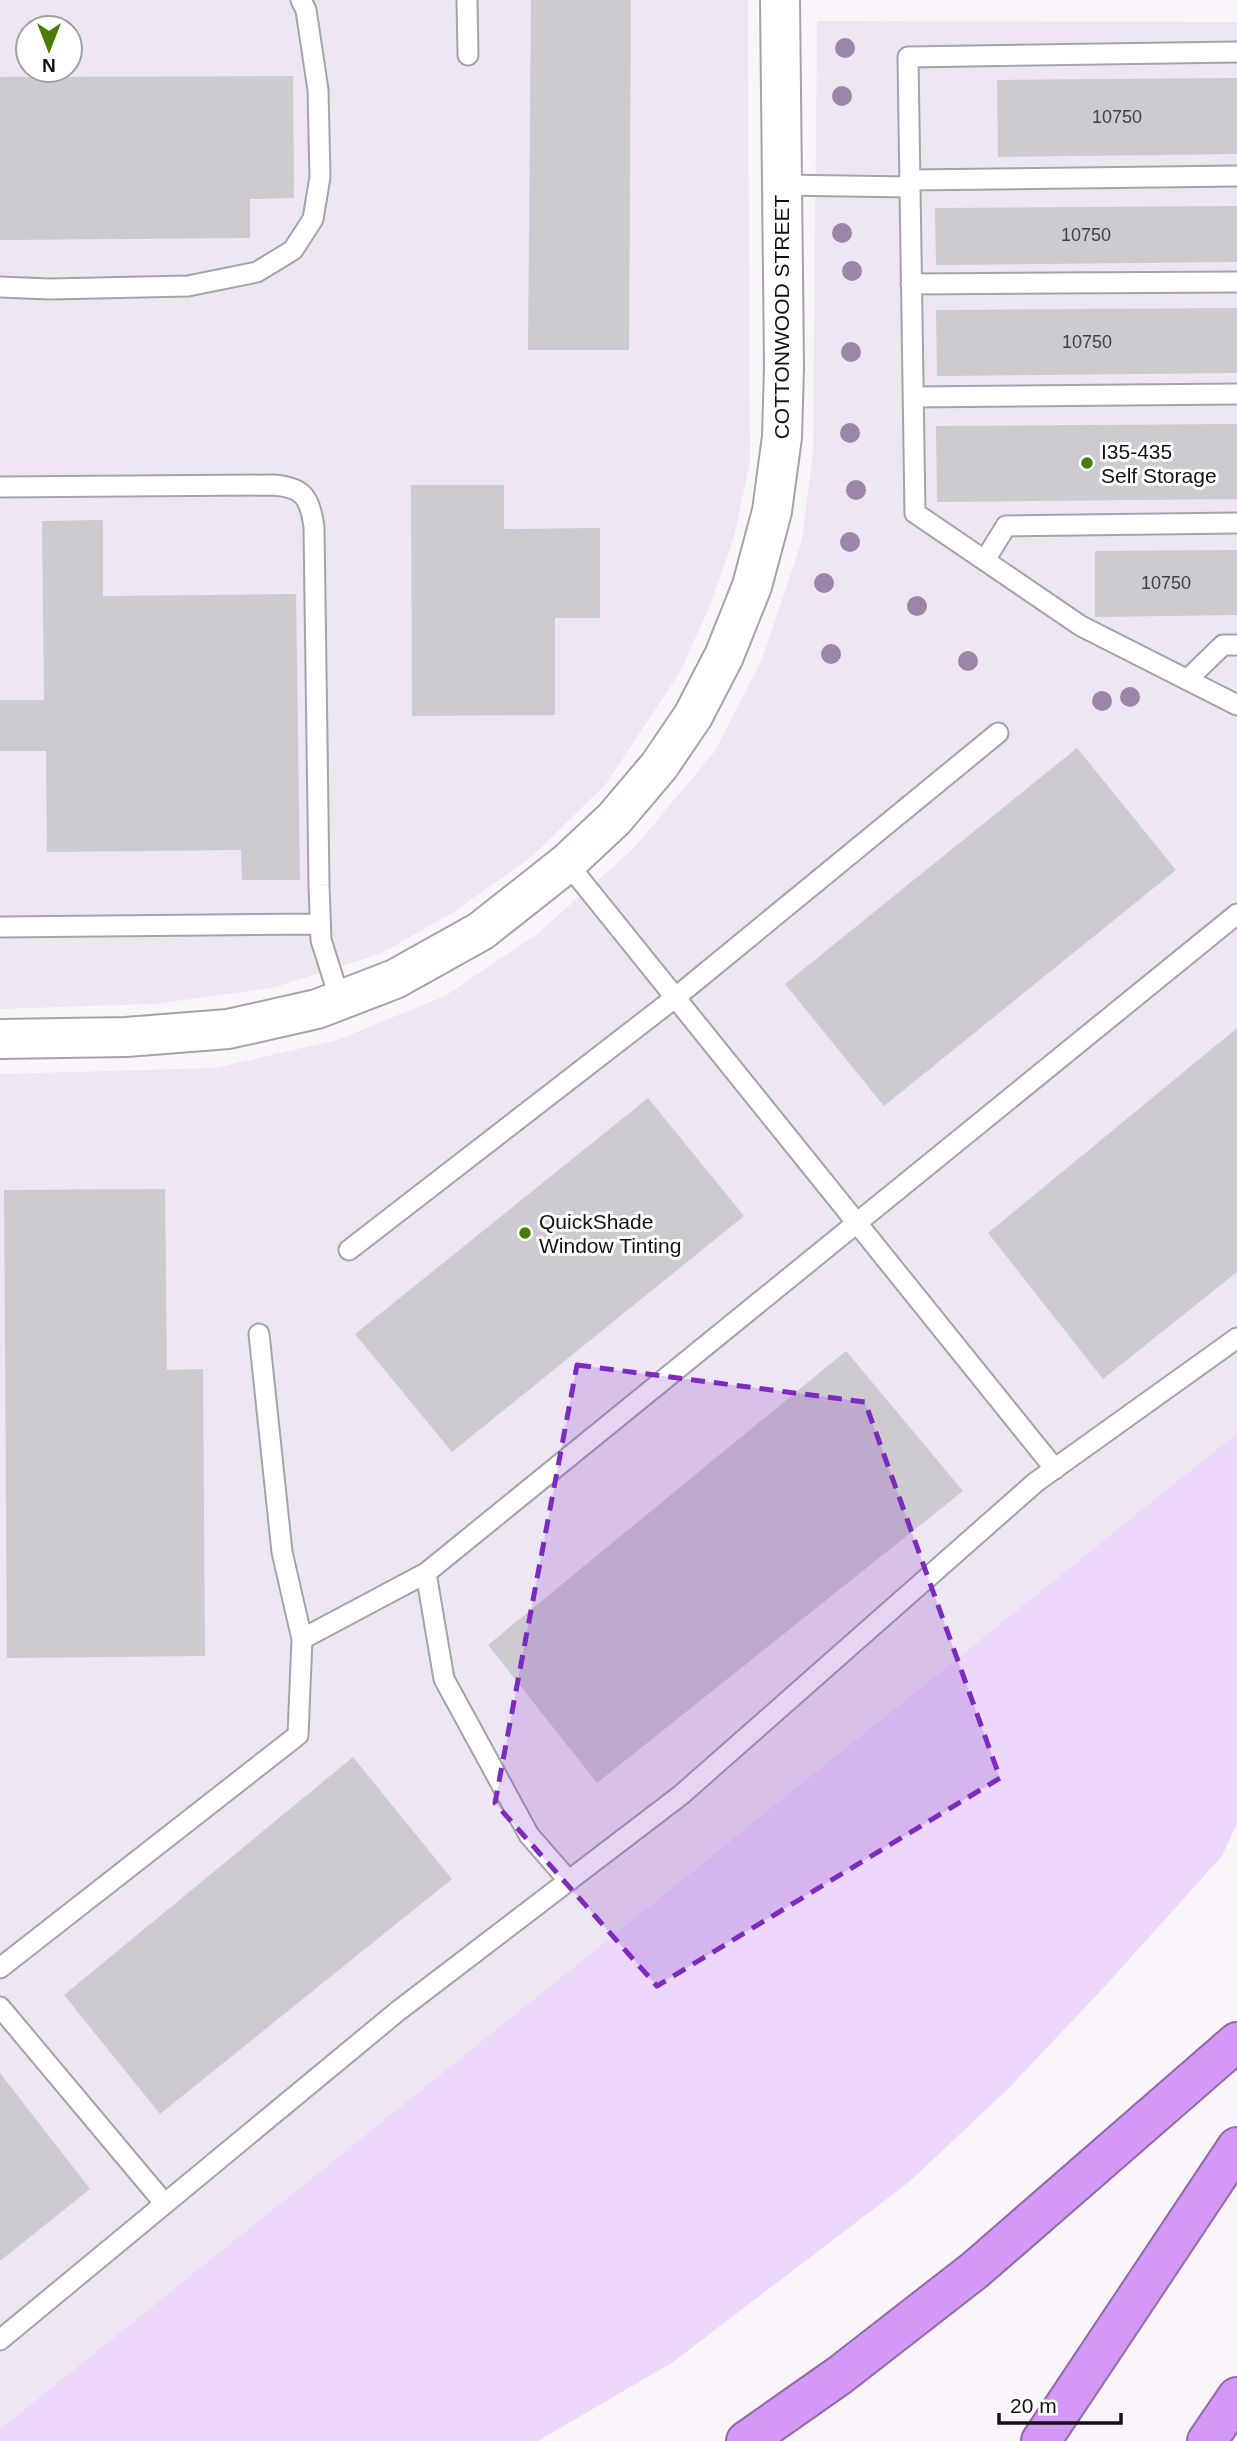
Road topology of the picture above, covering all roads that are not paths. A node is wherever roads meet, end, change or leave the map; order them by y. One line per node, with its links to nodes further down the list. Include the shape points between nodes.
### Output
1 (301, 0): 11 (lane, via 318,90 320,177 313,219 293,250 257,272 188,286)
2 (467, 0): 5 (lane)
3 (780, 0): 8 (street, COTTONWOOD STREET)
4 (1237, 52): 7 (lane, via 908,57)
5 (468, 55)
6 (1237, 176): 7 (lane)
7 (909, 183): 8 (lane); 10 (lane)
8 (782, 186): 21 (street, COTTONWOOD STREET, via 782,437 772,511 752,586 693,716 614,819)
9 (1237, 282): 10 (lane)
10 (911, 284): 13 (lane)
11 (0, 287)
12 (1237, 394): 13 (lane)
13 (913, 397): 16 (lane, via 915,513)
14 (0, 486): 23 (lane, via 272,485 292,486 305,496 314,527)
15 (1237, 523): 16 (lane, via 1006,526)
16 (985, 560): 18 (lane, via 1081,626)
17 (1237, 645): 18 (lane, via 1223,645)
18 (1187, 680): 19 (lane)
19 (1237, 705)
20 (998, 733): 25 (lane)
21 (567, 863): 25 (lane); 26 (street, COTTONWOOD STREET, via 481,931 395,979)
22 (1237, 914): 28 (lane)
23 (320, 924): 24 (lane); 26 (lane)
24 (0, 927)
25 (676, 997): 28 (lane); 29 (lane)
26 (340, 1000): 27 (street, COTTONWOOD STREET, via 228,1029 126,1037)
27 (0, 1039)
28 (858, 1223): 32 (lane); 33 (lane)
29 (349, 1250)
30 (259, 1334): 34 (lane, via 282,1552)
31 (1237, 1338): 32 (lane)
32 (1055, 1469): 35 (lane, via 681,1795)
33 (426, 1573): 34 (lane); 35 (lane, via 444,1679 528,1835)
34 (302, 1639): 36 (lane, via 298,1735)
35 (569, 1881): 40 (lane, via 398,2011)
36 (0, 1968)
37 (0, 2007): 40 (lane)
38 (1237, 2042): 43 (highway, via 975,2270)
39 (1237, 2147): 44 (highway)
40 (165, 2204): 41 (lane)
41 (0, 2340)
42 (1237, 2397): 45 (highway)
43 (746, 2441)
44 (1041, 2441)
45 (1206, 2441)

